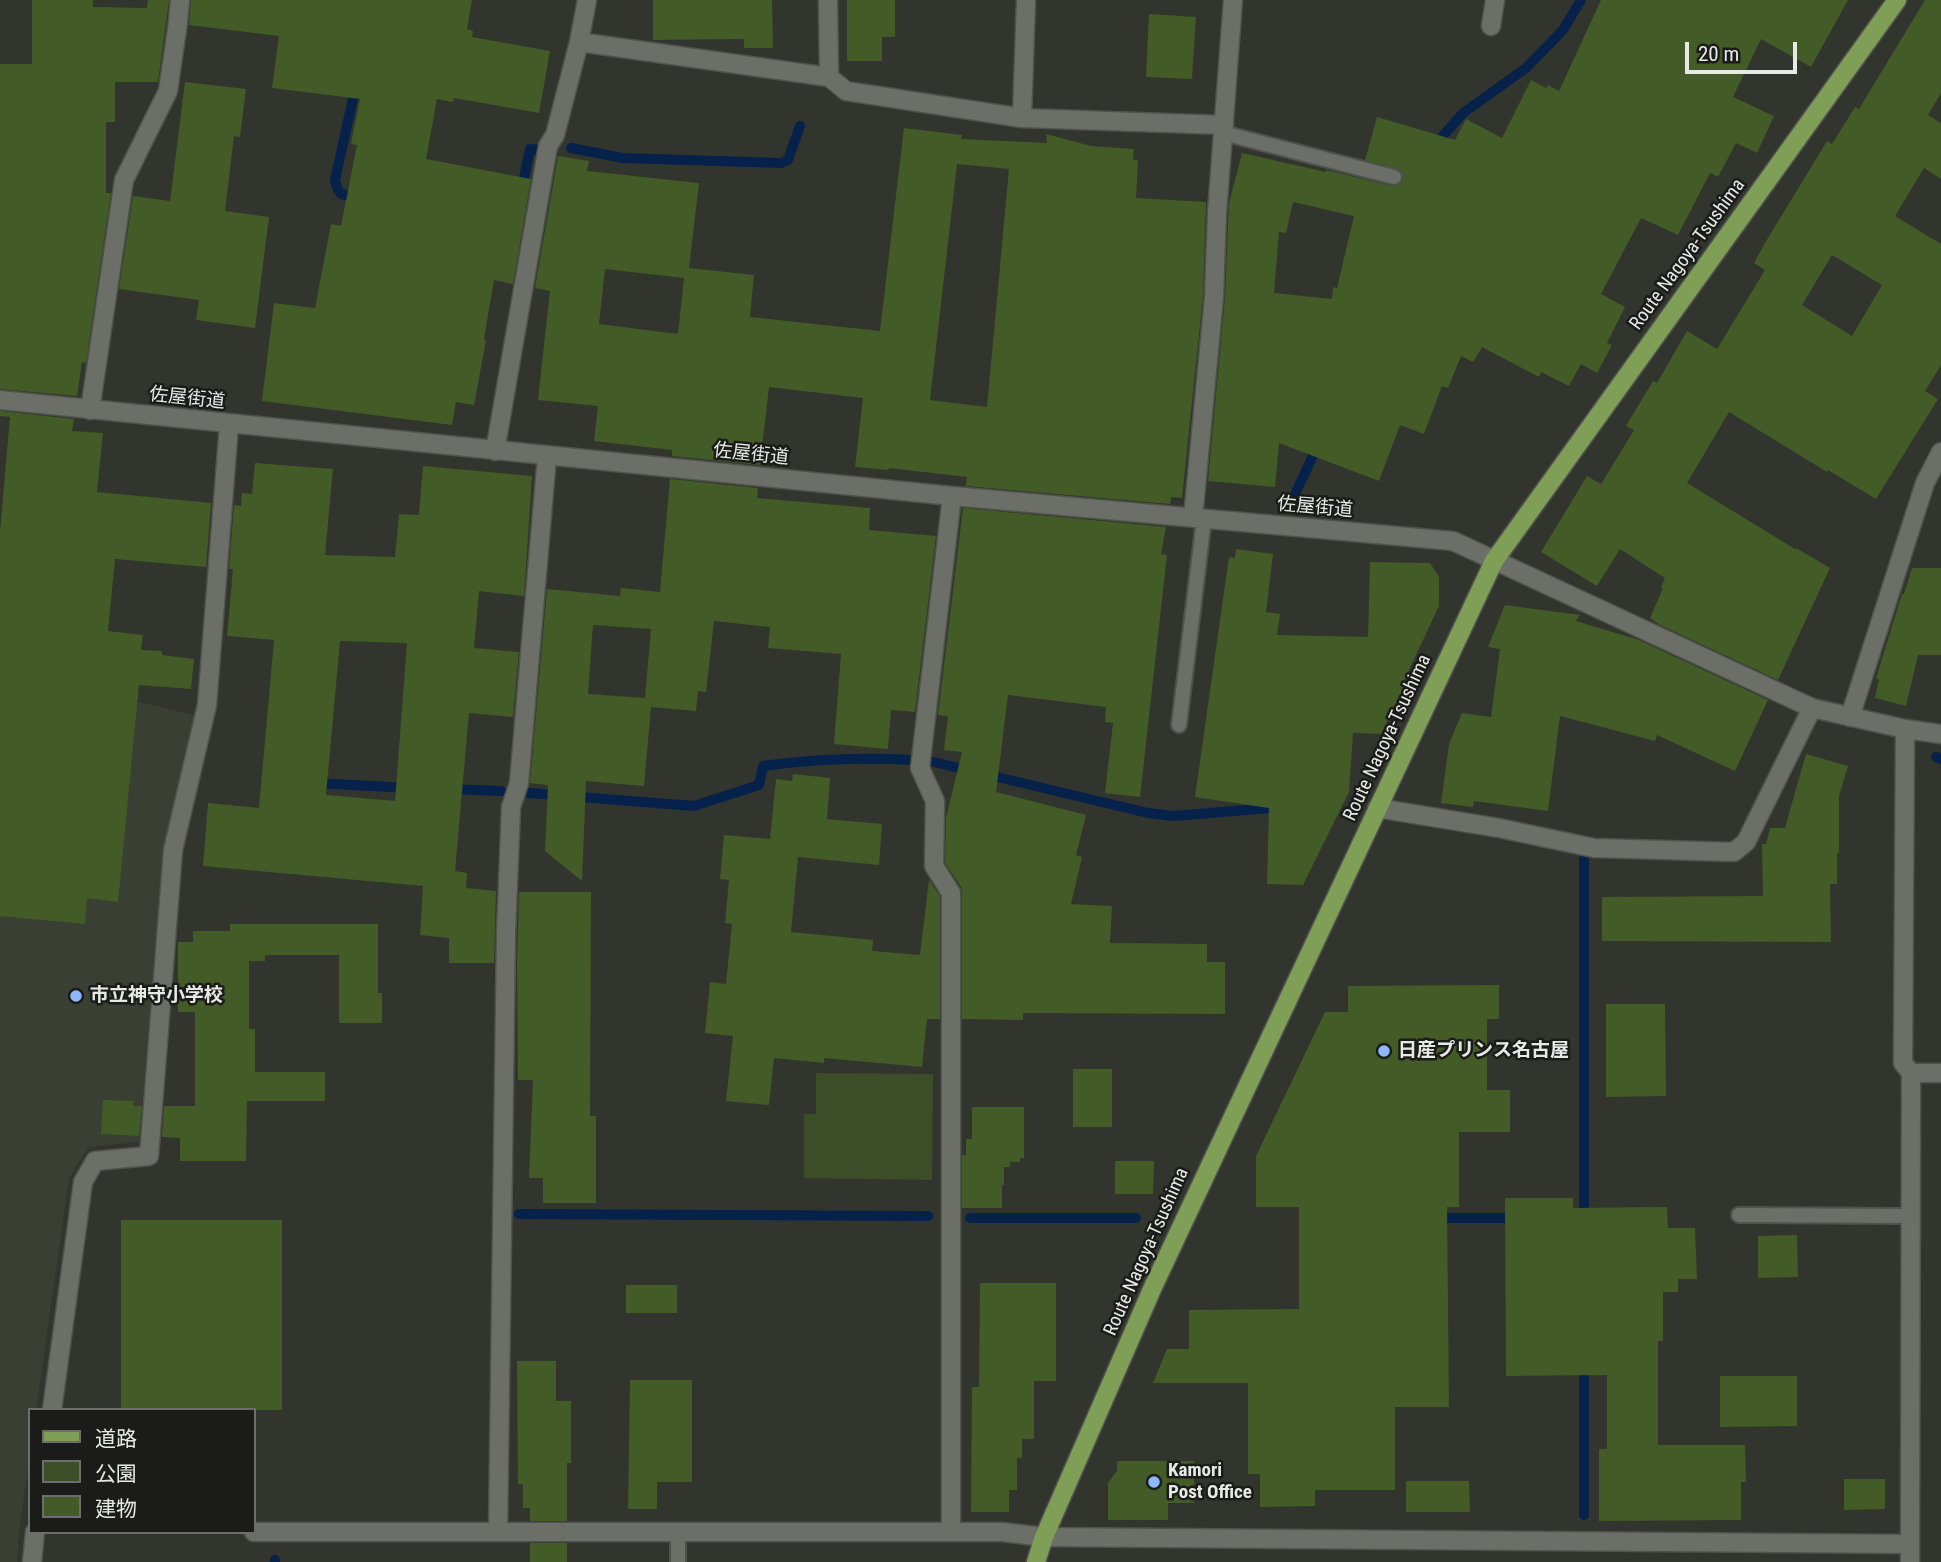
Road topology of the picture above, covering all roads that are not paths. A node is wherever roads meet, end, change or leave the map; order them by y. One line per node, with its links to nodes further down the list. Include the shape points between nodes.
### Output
1 (180, 0): 15 (street, via 167,91 124,180)
2 (587, 0): 9 (street)
3 (828, 0): 10 (street)
4 (1026, 0): 11 (street)
5 (1233, 0): 12 (street)
6 (1495, 0): 8 (street)
7 (1897, 0): 22 (main road, Route Nagoya-Tsushima)
8 (1491, 26)
9 (579, 42): 10 (street); 17 (street, via 555,135 548,146)
10 (829, 77): 11 (street, via 846,91)
11 (1022, 118): 12 (street)
12 (1223, 129): 13 (lane); 21 (street)
13 (1394, 177)
14 (0, 400): 15 (street, 佐屋街道)
15 (90, 410): 16 (street, 佐屋街道)
16 (229, 425): 17 (street, 佐屋街道); 33 (street, via 207,705 173,850 149,1156 95,1161 83,1182)
17 (495, 451): 19 (street, 佐屋街道)
18 (1941, 452): 24 (street, via 1925,483)
19 (547, 456): 20 (street, 佐屋街道); 35 (street, via 519,783 511,807)
20 (952, 496): 21 (street, 佐屋街道); 37 (street, via 920,768 935,801 934,866 951,893)
21 (1198, 518): 22 (street, 佐屋街道, via 1453,541); 25 (lane)
22 (1494, 561): 23 (street, 佐屋街道); 28 (main road, Route Nagoya-Tsushima)
23 (1812, 708): 24 (street, 佐屋街道); 28 (street, via 1746,842 1734,852 1594,848)
24 (1850, 717): 26 (street, 佐屋街道)
25 (1179, 725)
26 (1905, 729): 27 (street, 佐屋街道); 29 (street, via 1903,1063)
27 (1941, 734)
28 (1377, 808): 39 (main road, Route Nagoya-Tsushima, via 1153,1287)
29 (1911, 1073): 30 (street); 32 (street)
30 (1941, 1073)
31 (1739, 1215): 32 (lane)
32 (1911, 1216): 40 (street)
33 (52, 1408)
34 (256, 1532): 35 (street)
35 (498, 1532): 36 (street)
36 (678, 1532): 37 (street); 42 (lane)
37 (951, 1532): 39 (street)
38 (35, 1534): 41 (street)
39 (1044, 1537): 40 (street); 43 (main road, Route Nagoya-Tsushima)
40 (1910, 1544): 44 (street)
41 (32, 1562)
42 (678, 1562)
43 (1035, 1562)
44 (1910, 1562)

